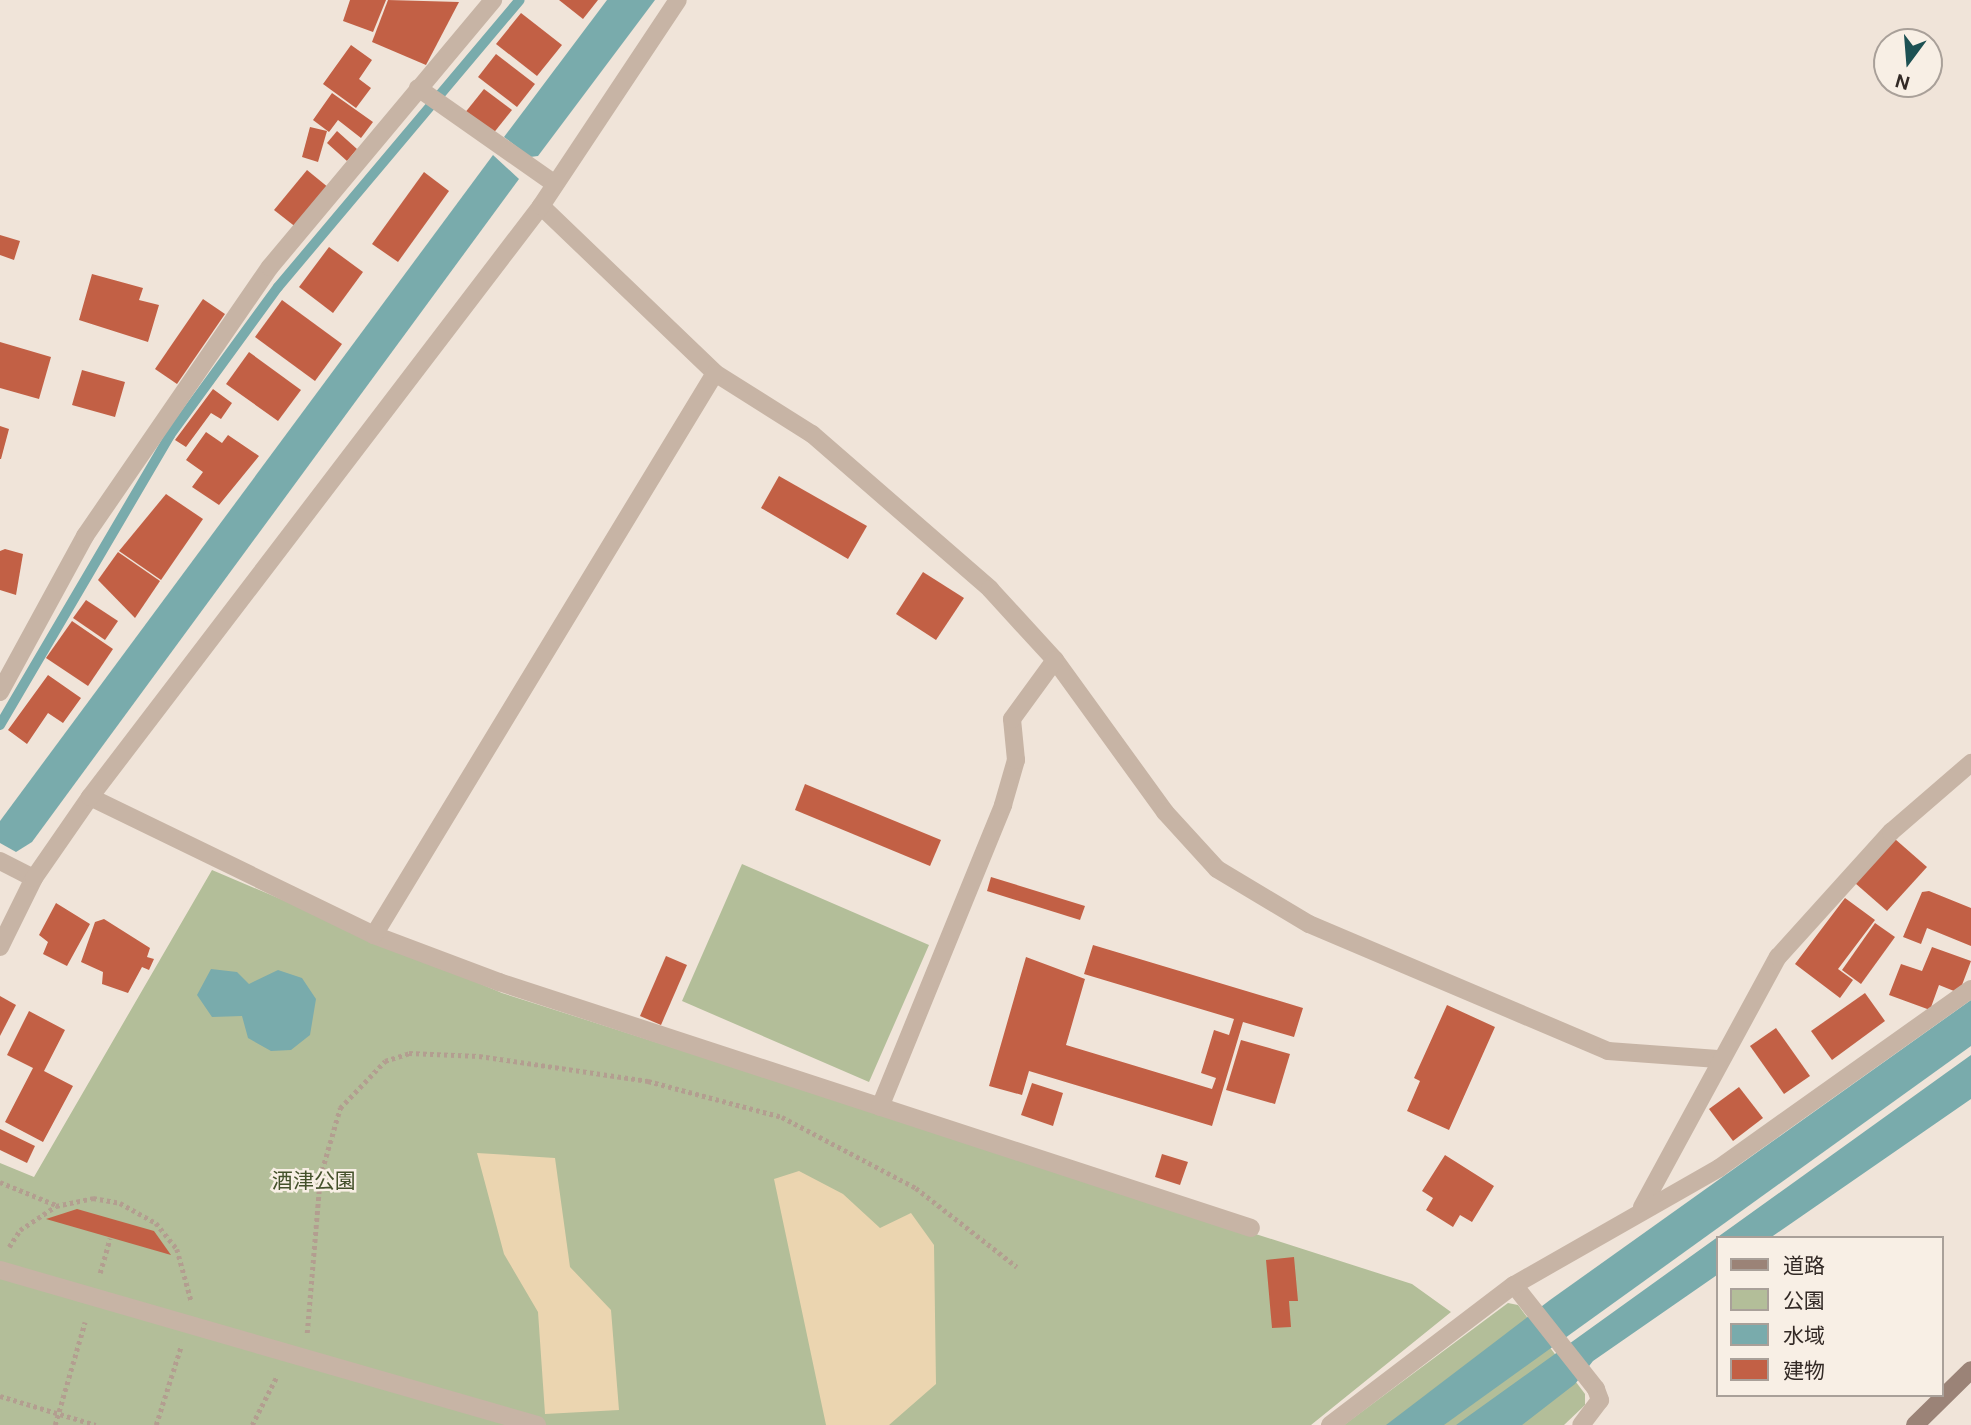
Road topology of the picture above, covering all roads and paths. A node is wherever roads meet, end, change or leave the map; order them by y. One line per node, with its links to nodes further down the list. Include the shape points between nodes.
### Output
1 (494, 0): 3 (street)
2 (678, 0): 4 (street)
3 (418, 88): 4 (street); 8 (street, via 270,267 85,536)
4 (552, 182): 5 (street)
5 (541, 206): 6 (street); 10 (street)
6 (715, 373): 7 (street, via 812,434 990,589); 13 (street)
7 (1055, 660): 16 (street, via 1165,812 1217,869 1309,923 1608,1051); 17 (street, via 1013,719 1016,760 1003,805)
8 (0, 692)
9 (1971, 763): 16 (street, via 1891,832 1777,957)
10 (90, 797): 12 (street); 13 (street)
11 (0, 862): 12 (street)
12 (27, 874): 14 (street)
13 (374, 935): 17 (street)
14 (0, 947)
15 (1971, 989): 20 (street, via 1719,1168 1665,1201)
16 (1718, 1059): 20 (street)
17 (880, 1107): 21 (street)
18 (0, 1182): 19 (path)
19 (56, 1206): 24 (path, via 20,1230); 27 (path, via 93,1198 120,1203 156,1223 186,1267)
20 (1642, 1207): 25 (street)
21 (1251, 1228)
22 (110, 1238): 26 (path)
23 (1017, 1268): 28 (path, via 916,1188 782,1117 648,1081 410,1053 385,1061 340,1108 320,1177)
24 (1, 1270): 26 (street)
25 (1514, 1285): 38 (street); 39 (street, via 1596,1389 1600,1401)
26 (93, 1297): 27 (street); 31 (path)
27 (187, 1325): 28 (street); 32 (path)
28 (298, 1357): 36 (path); 37 (street)
29 (1971, 1370): 40 (main road)
30 (0, 1396): 31 (path)
31 (59, 1414): 33 (path); 34 (path)
32 (157, 1423): 35 (path)
33 (55, 1425)
34 (96, 1425)
35 (149, 1425)
36 (252, 1425)
37 (537, 1425)
38 (1330, 1425)
39 (1581, 1425)
40 (1915, 1425)

